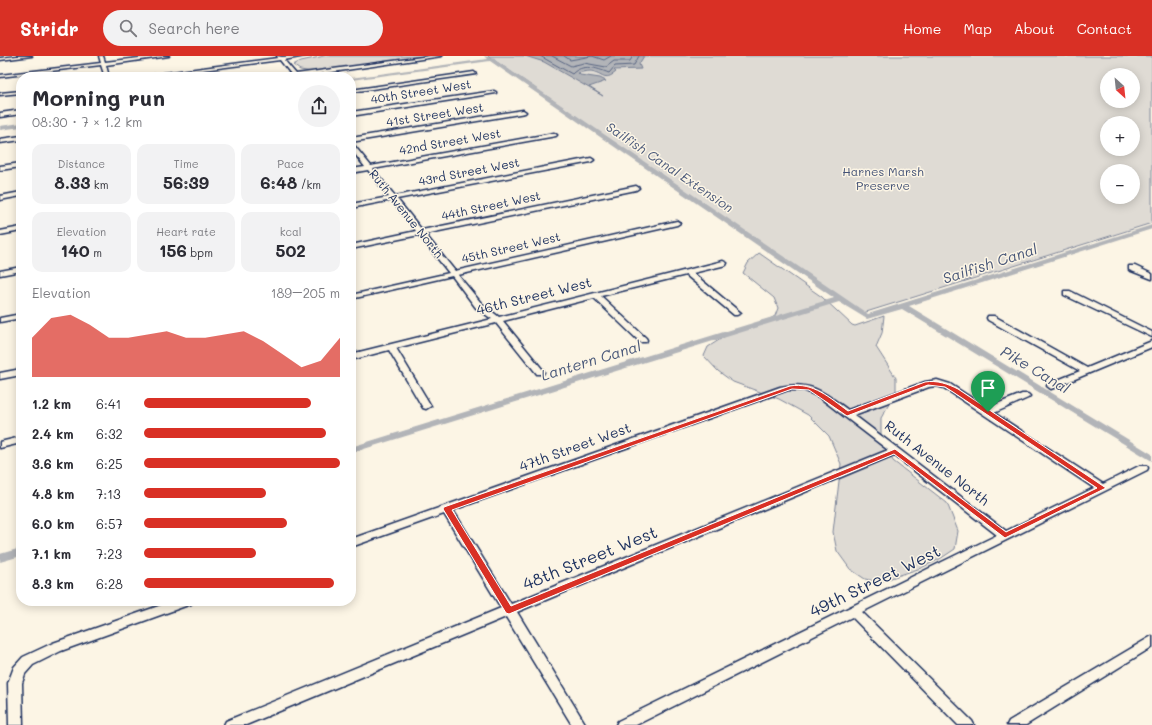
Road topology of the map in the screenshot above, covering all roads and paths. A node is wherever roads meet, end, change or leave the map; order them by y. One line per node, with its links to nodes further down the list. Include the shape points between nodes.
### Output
1 (30, 56): 7 (street)
2 (102, 56): 8 (street)
3 (167, 56): 8 (street)
4 (303, 56): 6 (street)
5 (440, 56): 13 (street)
6 (281, 57): 11 (street); 12 (street)
7 (0, 60)
8 (103, 64): 9 (street); 10 (street)
9 (34, 72)
10 (105, 72)
11 (173, 72)
12 (292, 72)
13 (324, 72)
14 (474, 73): 17 (street)
15 (16, 74): 16 (street)
16 (0, 76)
17 (356, 90)
18 (16, 92): 20 (street)
19 (494, 92): 23 (street, 40th Street West)
20 (0, 94)
21 (523, 112): 27 (street, 41st Street West)
22 (16, 113): 24 (street)
23 (356, 113)
24 (0, 115)
25 (554, 135): 33 (street, 42nd Street West)
26 (16, 139): 28 (street)
27 (356, 139)
28 (0, 142)
29 (356, 151): 33 (street, Ruth Avenue North)
30 (591, 160): 38 (street, 43rd Street West)
31 (16, 166): 32 (street)
32 (0, 168)
33 (369, 168): 34 (street, 42nd Street West); 38 (street, Ruth Avenue North)
34 (356, 170)
35 (636, 188): 43 (street, 44th Street West)
36 (16, 195): 37 (street)
37 (0, 198)
38 (394, 198): 39 (street, 43rd Street West); 43 (street, Ruth Avenue North)
39 (356, 205)
40 (677, 223): 50 (street, 45th Street West)
41 (16, 230): 42 (street)
42 (0, 232)
43 (421, 233): 44 (street, 44th Street West); 50 (street, Ruth Avenue North)
44 (356, 246)
45 (723, 263): 48 (street, 46th Street West)
46 (1132, 268): 51 (street)
47 (16, 270): 49 (street)
48 (687, 272): 53 (street, 46th Street West); 55 (street)
49 (0, 273)
50 (454, 273): 54 (street, 45th Street West); 59 (street, Ruth Avenue North, via 480,306)
51 (1152, 277)
52 (1067, 293): 60 (street)
53 (596, 295): 59 (street, 46th Street West); 61 (street)
54 (356, 296)
55 (737, 313)
56 (16, 317): 58 (street)
57 (991, 318): 65 (street)
58 (0, 320)
59 (498, 320): 63 (street, 46th Street West); 66 (street, Ruth Avenue North)
60 (1152, 335)
61 (643, 340)
62 (1152, 344): 65 (street)
63 (391, 346): 64 (street, 46th Street West); 72 (street)
64 (356, 356)
65 (1086, 371): 69 (street)
66 (540, 372)
67 (16, 373): 68 (street)
68 (0, 376)
69 (1051, 386)
70 (810, 388): 74 (street, Ruth Avenue North); 80 (street, 47th Street West, via 801,386 783,390)
71 (1025, 396): 73 (street)
72 (426, 406)
73 (988, 412): 74 (street, via 947,386 928,384); 79 (street)
74 (847, 414): 77 (street, Ruth Avenue North)
75 (16, 441): 76 (street)
76 (0, 446)
77 (895, 451): 81 (street, Ruth Avenue North); 84 (street, 48th Street West)
78 (1143, 468): 79 (street, 49th Street West)
79 (1102, 488): 81 (street, 49th Street West)
80 (447, 509): 82 (street, 47th Street West); 84 (street)
81 (1005, 536): 85 (street, 49th Street West)
82 (356, 541)
83 (173, 606): 87 (street, via 41,653 28,661 19,671 15,683)
84 (509, 610): 88 (street, 48th Street West); 89 (street)
85 (853, 611): 90 (street, 49th Street West); 91 (street)
86 (1152, 641): 92 (street)
87 (16, 725)
88 (231, 725)
89 (579, 725)
90 (623, 725)
91 (967, 725)
92 (1014, 725)

